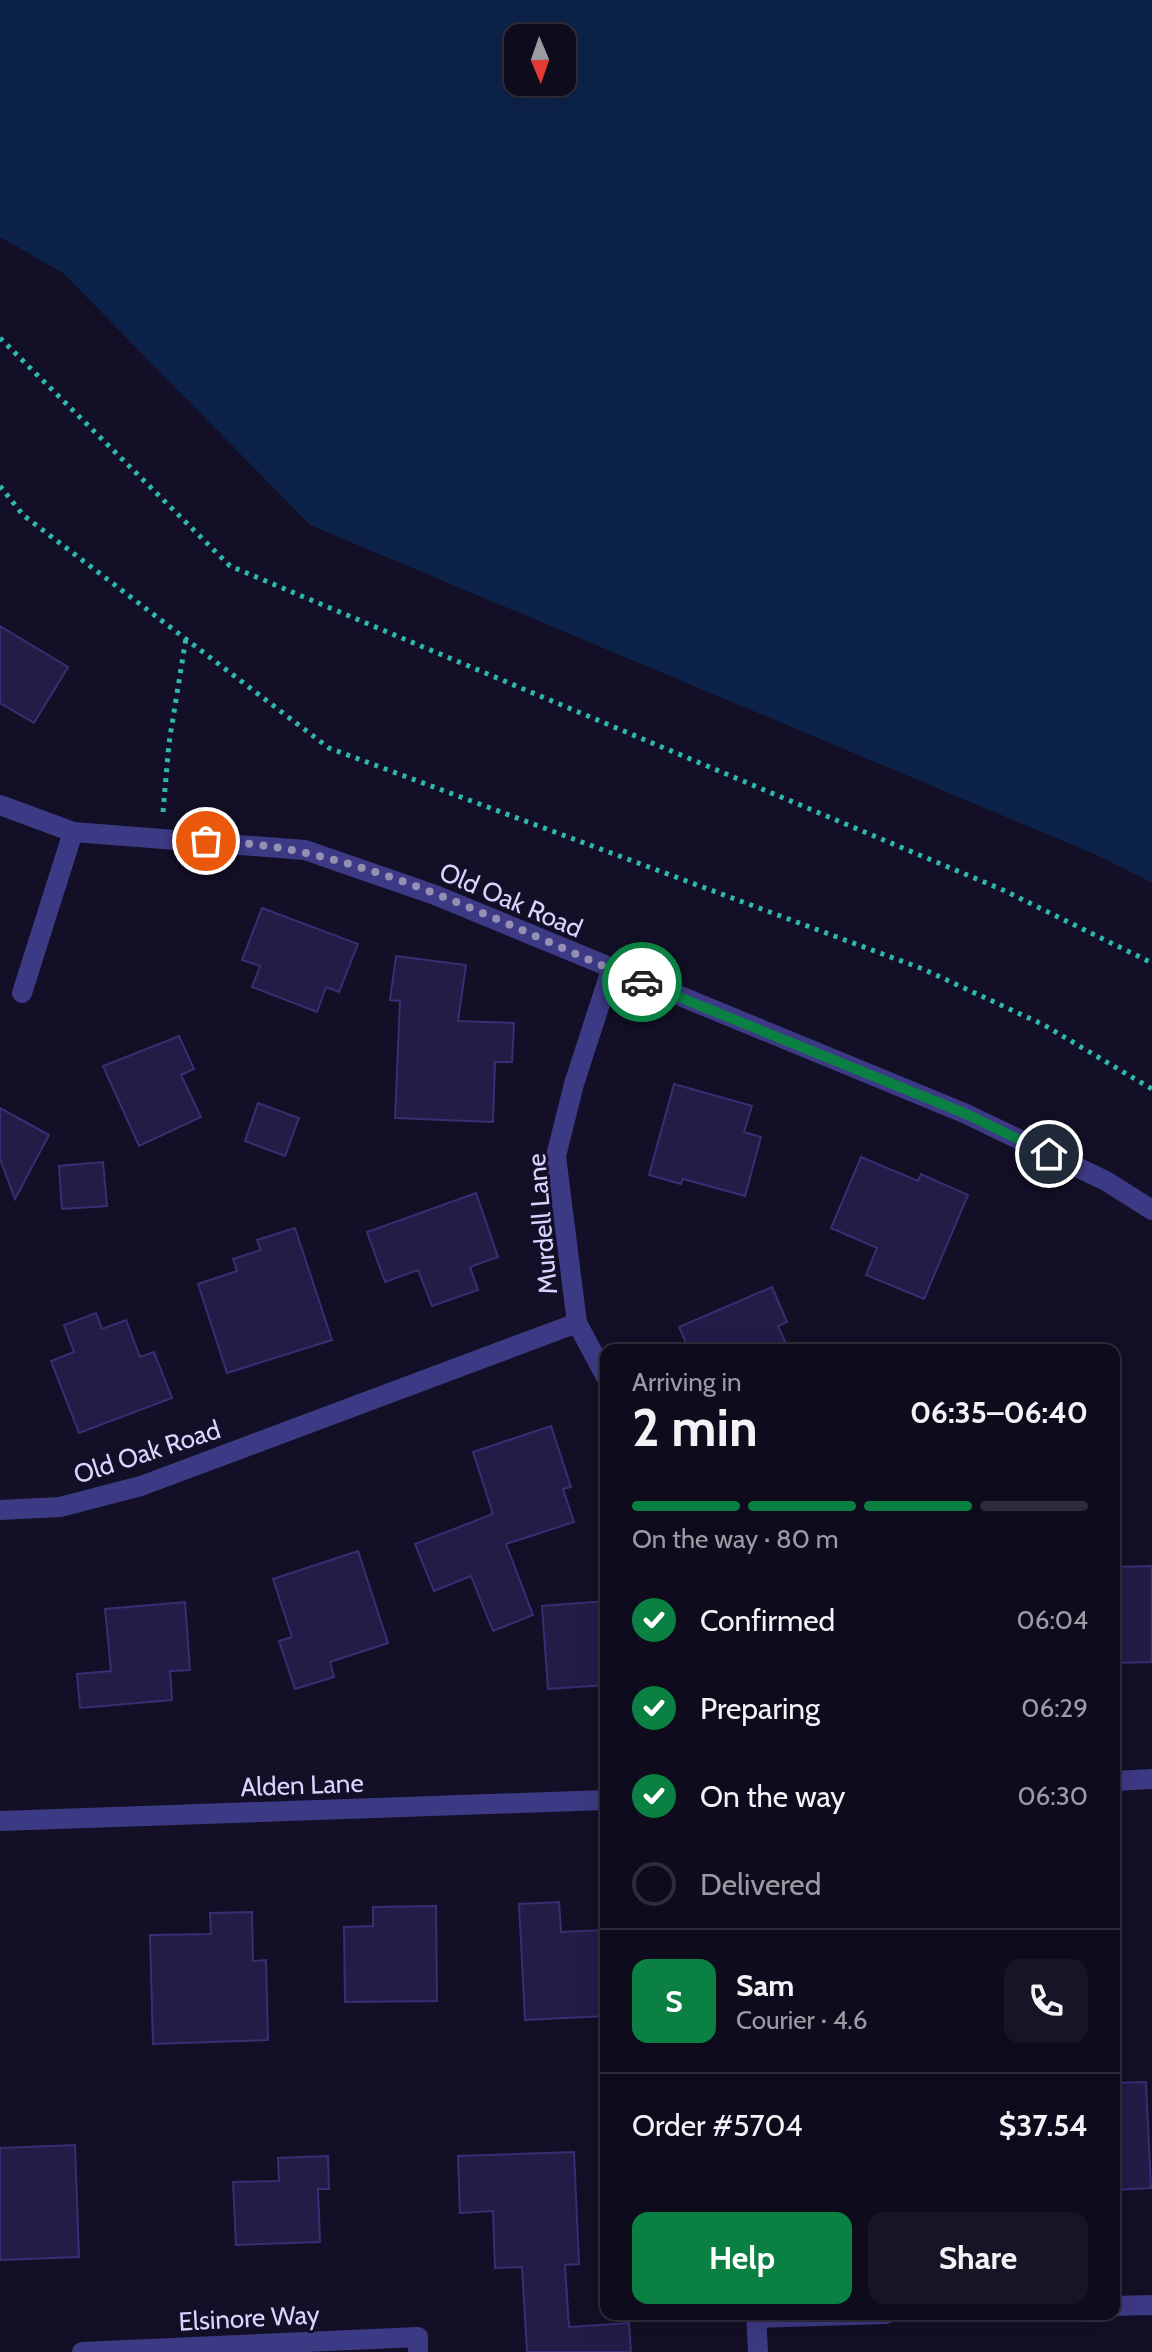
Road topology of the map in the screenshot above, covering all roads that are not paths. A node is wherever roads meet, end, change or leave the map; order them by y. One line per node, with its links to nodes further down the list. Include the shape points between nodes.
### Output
1 (0, 805): 2 (street, Old Oak Road)
2 (73, 832): 3 (street, Old Oak Road, via 305,850 435,895); 4 (street)
3 (611, 970): 5 (street, Old Oak Road, via 964,1113 1106,1181); 6 (street, Murdell Lane, via 556,1156)
4 (22, 993)
5 (1152, 1210)
6 (577, 1323): 7 (street, Murdell Lane); 8 (street, Old Oak Road, via 141,1486 60,1507)
7 (600, 1366)
8 (0, 1510)
9 (1152, 1779): 10 (street)
10 (1120, 1781)
11 (600, 1800): 12 (street, Alden Lane)
12 (0, 1821)
13 (1152, 2305): 14 (street)
14 (1120, 2306)
15 (756, 2320): 18 (street)
16 (418, 2344): 17 (street, Elsinore Way)
17 (82, 2352)
18 (758, 2352)

